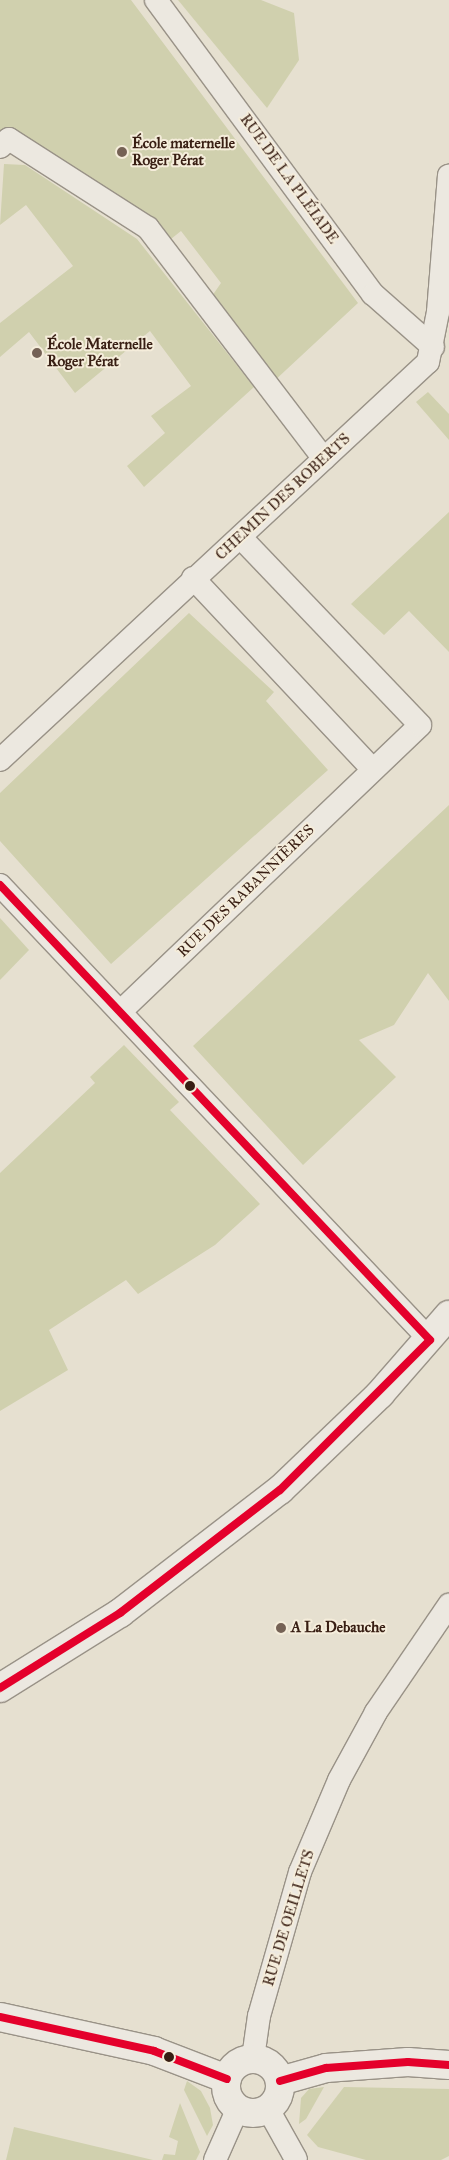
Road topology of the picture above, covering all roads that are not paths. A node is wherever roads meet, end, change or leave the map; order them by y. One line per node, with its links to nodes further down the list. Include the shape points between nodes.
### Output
1 (156, 0): 5 (street, RUE DE LA PLÉIADE, via 374,294)
2 (0, 146): 6 (street, via 9,139 148,228)
3 (449, 175): 4 (street, CHEMIN DES ROBERTS)
4 (443, 315): 5 (street, CHEMIN DES ROBERTS)
5 (432, 347): 6 (street, CHEMIN DES ROBERTS, via 428,362)
6 (324, 460): 7 (street, CHEMIN DES ROBERTS)
7 (241, 538): 8 (street, CHEMIN DES ROBERTS); 10 (street, RUE DES RABANNIÈRES, via 420,725)
8 (193, 578): 9 (street, CHEMIN DES ROBERTS); 10 (street)
9 (0, 760)
10 (373, 770): 12 (street, RUE DES RABANNIÈRES)
11 (0, 885): 12 (street)
12 (120, 1012): 14 (street)
13 (449, 1315): 14 (street)
14 (430, 1340): 16 (street, via 380,1394 280,1490 120,1612)
15 (449, 1605): 18 (street, RUE DE OEILLETS, via 376,1712 338,1780 300,1872 259,2016)
16 (0, 1688)
17 (0, 2017): 20 (street, via 154,2052)
18 (252, 2058): 20 (street, via 236,2064); 21 (street, via 270,2064)
19 (449, 2065): 21 (street, via 408,2062 326,2068)
20 (227, 2079): 22 (street, via 228,2095)
21 (280, 2081): 23 (street, via 278,2096)
22 (238, 2108): 23 (street, via 253,2113); 24 (street)
23 (268, 2109): 25 (street)
24 (215, 2160)
25 (300, 2160)

